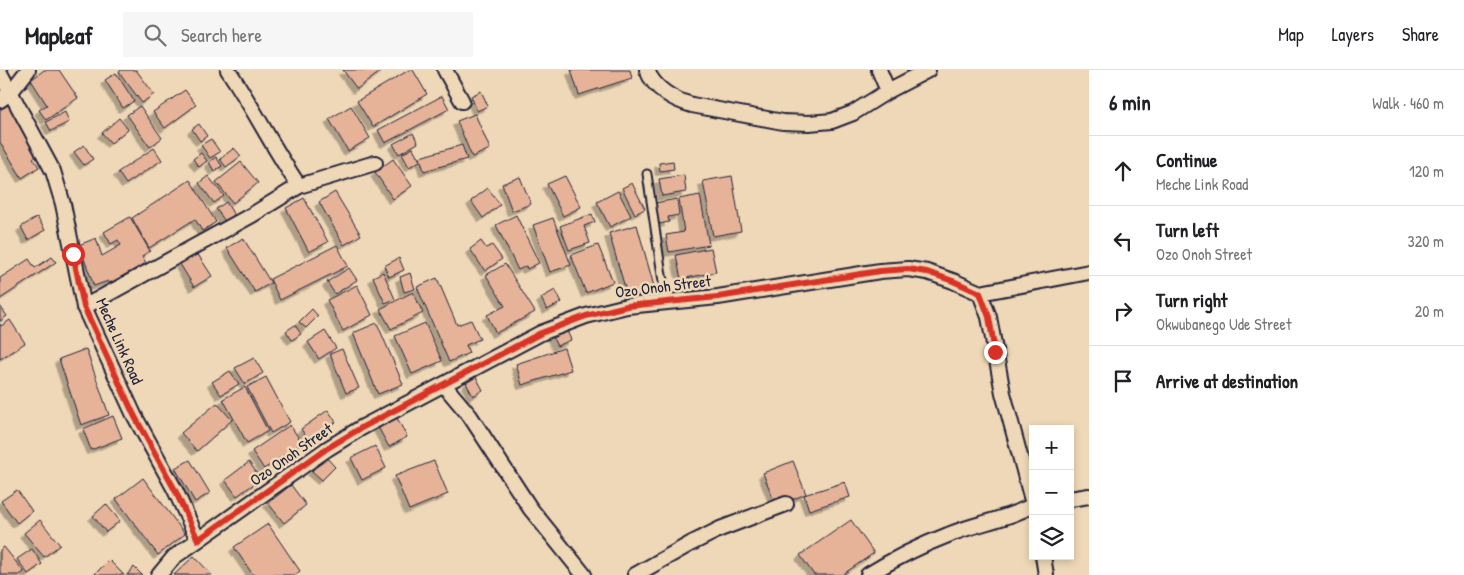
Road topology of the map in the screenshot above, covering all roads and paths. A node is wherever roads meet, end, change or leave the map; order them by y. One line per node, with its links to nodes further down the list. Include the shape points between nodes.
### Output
1 (28, 70): 9 (street)
2 (228, 70): 13 (street)
3 (445, 70): 10 (street)
4 (647, 70): 8 (street, via 654,82 679,101 784,122 832,121 863,108)
5 (879, 70): 8 (street)
6 (928, 70): 8 (street)
7 (0, 73): 9 (street, Meche Link Road)
8 (888, 91)
9 (5, 97): 17 (street, Meche Link Road, via 53,171)
10 (462, 101)
11 (375, 163): 13 (street)
12 (647, 174): 16 (lane)
13 (299, 186): 17 (street)
14 (1089, 272): 15 (street)
15 (980, 293): 16 (street, Ozo Onoh Street, via 927,272 908,269); 19 (street, via 989,317 1003,393)
16 (666, 302): 18 (street, Ozo Onoh Street, via 627,306 564,324)
17 (84, 307): 24 (street, Meche Link Road, via 134,415)
18 (444, 385): 24 (street, Ozo Onoh Street, via 326,449); 27 (street, via 475,423 530,508)
19 (1029, 490)
20 (1089, 496): 21 (street)
21 (1074, 498)
22 (786, 504): 28 (street, via 720,529)
23 (1029, 507): 29 (street, via 949,534)
24 (198, 540): 26 (street, Ozo Onoh Street, via 174,557)
25 (1043, 560): 30 (street)
26 (159, 575)
27 (584, 575)
28 (635, 575)
29 (868, 575)
30 (1046, 575)

